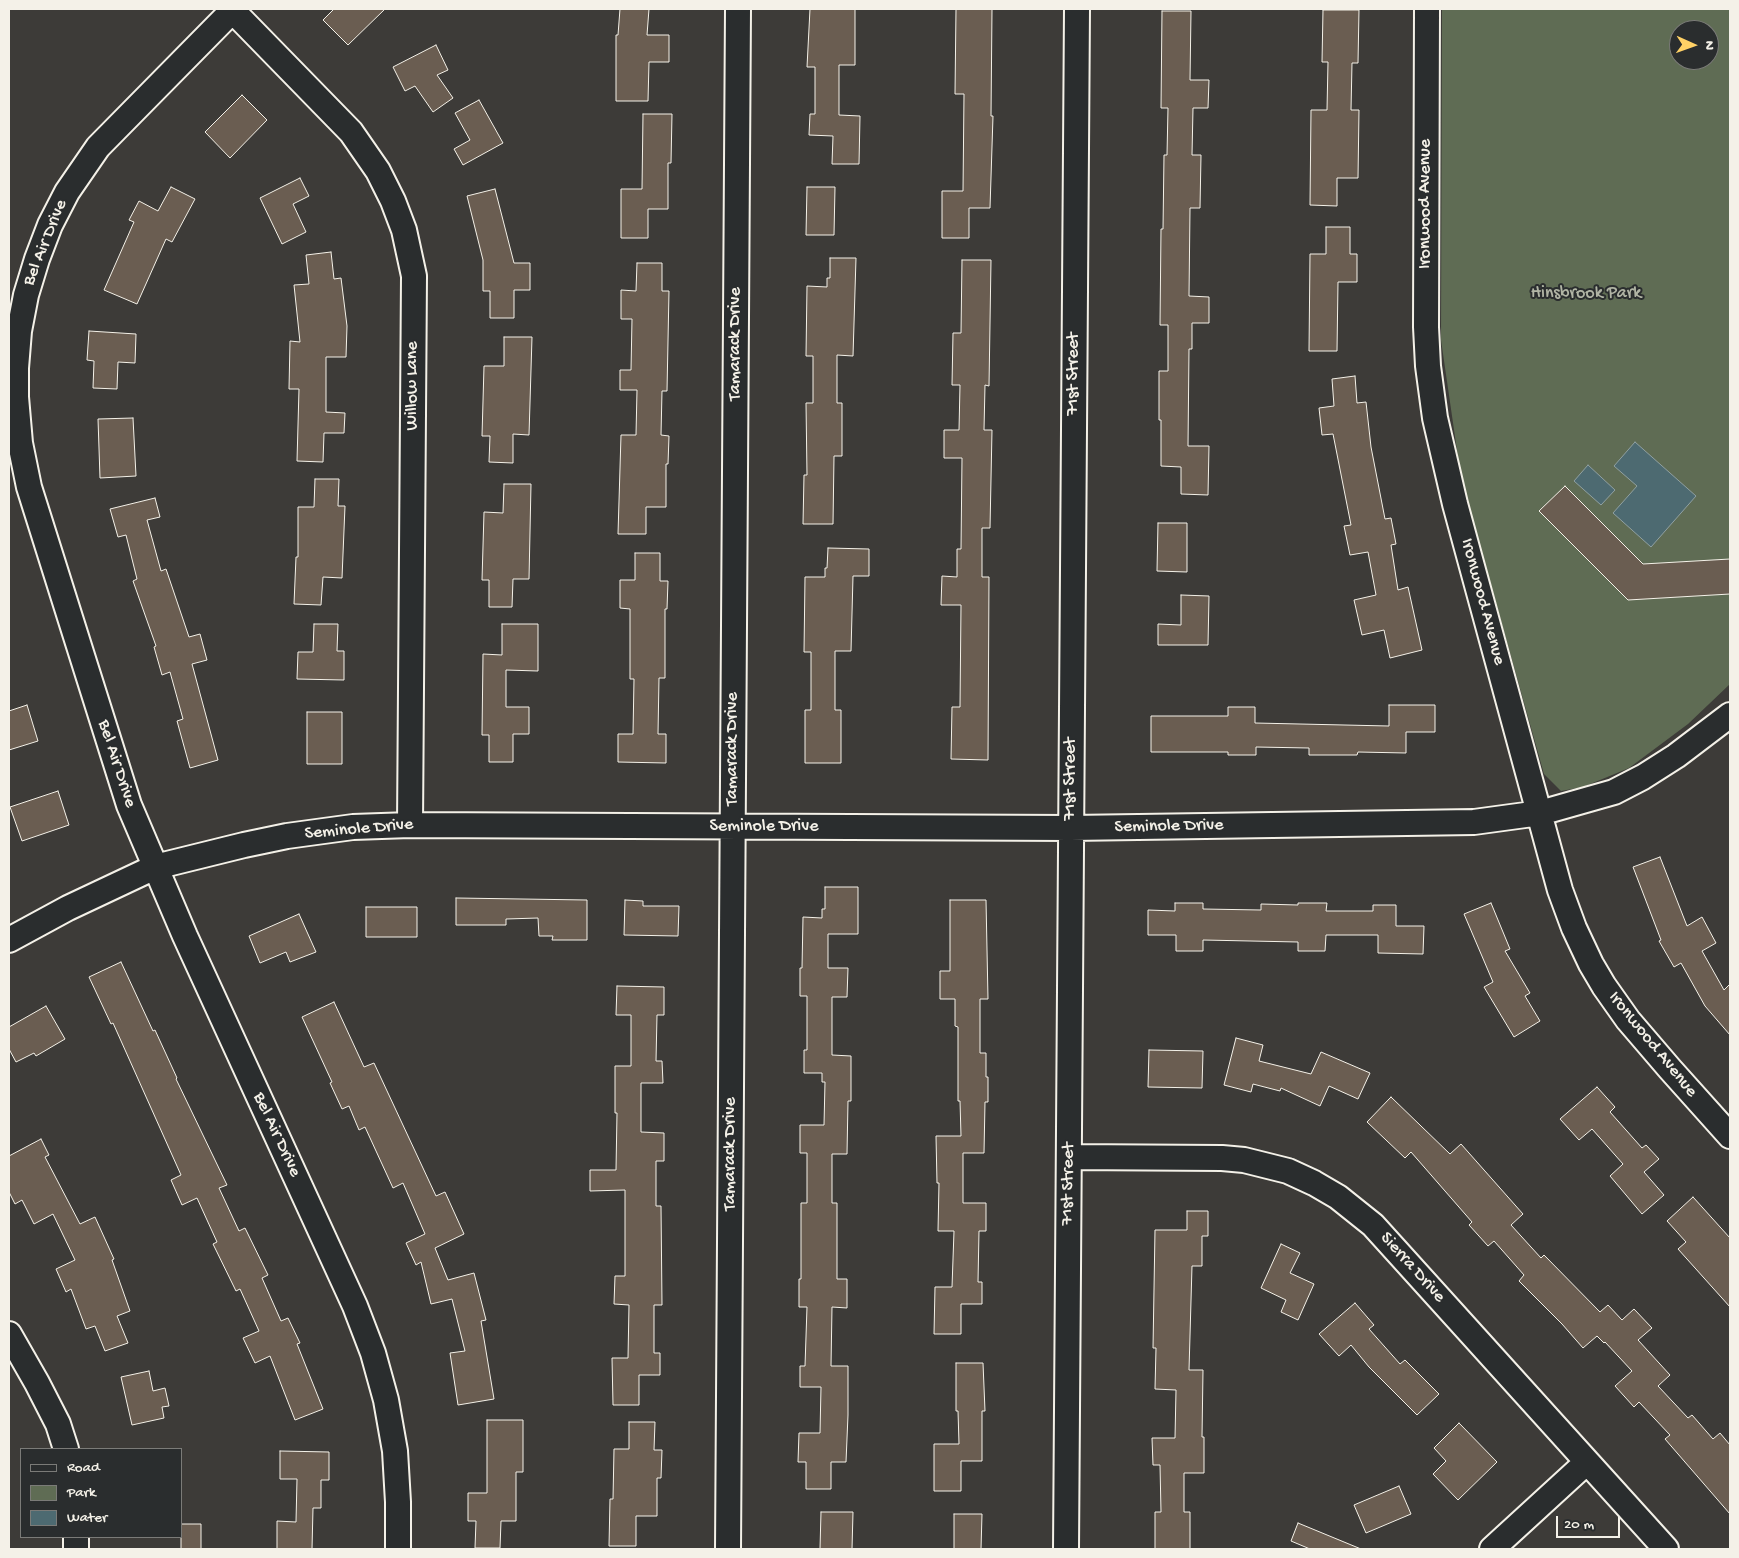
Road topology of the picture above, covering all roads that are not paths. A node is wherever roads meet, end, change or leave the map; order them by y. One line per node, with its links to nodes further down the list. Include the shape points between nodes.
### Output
1 (233, 9): 7 (street, Willow Lane, via 351,132 378,171 404,230 414,276); 10 (street, Bel Air Drive, via 98,147 67,192 37,259 19,331 16,397 29,487 129,805)
2 (738, 9): 8 (street, Tamarack Drive)
3 (1077, 9): 9 (street, 71st Street)
4 (1427, 9): 6 (street, Ironwood Avenue, via 1426,327 1435,418 1453,496)
5 (1730, 715): 6 (street, Seminole Drive, via 1676,756 1636,781 1614,792)
6 (1540, 813): 9 (street, Seminole Drive, via 1474,822); 12 (street, Ironwood Avenue, via 1560,890 1574,928 1600,979 1628,1020)
7 (410, 825): 8 (street, Seminole Drive); 10 (street, Seminole Drive, via 287,836)
8 (733, 827): 9 (street, Seminole Drive); 18 (street, Tamarack Drive)
9 (1071, 828): 13 (street, 71st Street)
10 (155, 867): 11 (street, Seminole Drive); 17 (street, Bel Air Drive, via 373,1352 395,1450)
11 (9, 940)
12 (1730, 1136)
13 (1069, 1157): 16 (street, Sierra Drive, via 1222,1158 1263,1164 1288,1171 1338,1197 1373,1225); 19 (street, 71st Street)
14 (9, 1334): 15 (street, via 58,1424)
15 (66, 1448)
16 (1588, 1462): 20 (street); 21 (street, Sierra Drive)
17 (398, 1549)
18 (728, 1549)
19 (1066, 1549)
20 (1492, 1549)
21 (1666, 1549)

